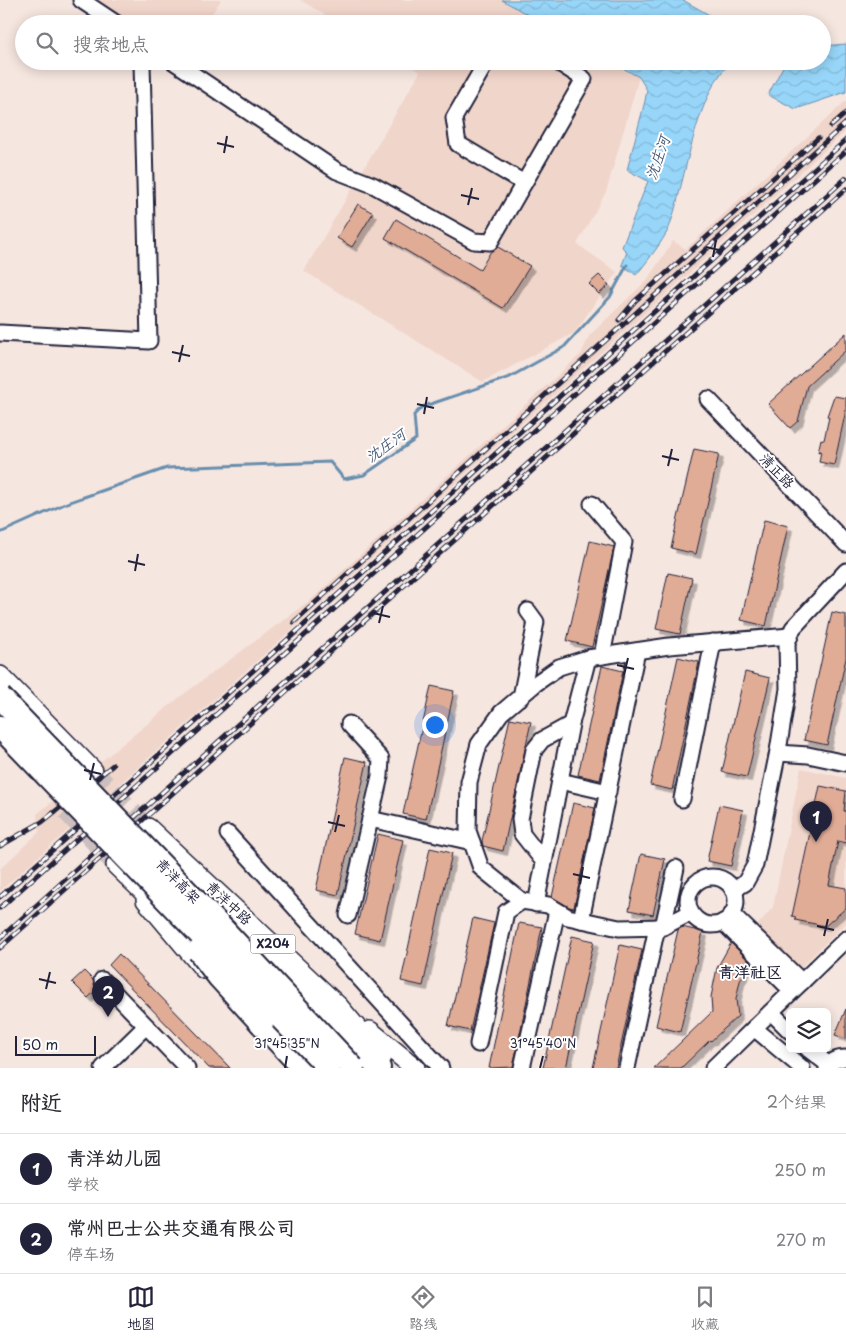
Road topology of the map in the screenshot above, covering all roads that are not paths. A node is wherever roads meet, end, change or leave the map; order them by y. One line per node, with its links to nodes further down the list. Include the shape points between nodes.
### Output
1 (81, 0): 2 (street)
2 (104, 15)
3 (142, 70): 8 (street, via 149,341)
4 (186, 70): 7 (street, via 338,171 373,185 474,241 490,242)
5 (482, 70): 7 (street, via 454,118 458,144)
6 (571, 70): 7 (street, via 584,78)
7 (524, 183)
8 (0, 333)
9 (708, 398): 11 (street, 清正路)
10 (592, 504): 17 (street, via 624,542)
11 (846, 544)
12 (846, 571): 14 (street, via 793,628)
13 (528, 611): 20 (street, via 536,622)
14 (790, 636): 15 (street); 25 (street, via 787,643 788,689)
15 (713, 642): 16 (street); 31 (street)
16 (637, 651): 17 (street); 29 (street)
17 (595, 657): 20 (street, via 559,667); 22 (street)
18 (0, 676): 27 (main road)
19 (0, 697): 46 (highway, 青洋高架, bridge)
20 (521, 697): 35 (street, via 501,713 479,744 469,782 468,831)
21 (349, 724): 32 (street, via 381,760)
22 (571, 724): 28 (street); 37 (street, via 542,740 534,750 520,819 522,834)
23 (0, 728): 36 (highway, 青洋高架, bridge)
24 (0, 743): 30 (main road)
25 (778, 753): 26 (street, via 808,754); 39 (street, via 755,865 745,883)
26 (846, 762)
27 (93, 771)
28 (560, 781): 29 (street); 37 (street)
29 (608, 792): 45 (street)
30 (52, 796)
31 (682, 799)
32 (370, 819): 35 (street); 43 (street)
33 (148, 828): 51 (main road, 青洋中路 / X204)
34 (228, 834): 70 (street)
35 (472, 842): 40 (street, via 481,868)
36 (121, 861): 62 (main road, via 240,1012); 63 (highway, bridge, via 219,977); 64 (main road); 65 (highway, 青洋高架, bridge)
37 (544, 862): 40 (street)
38 (676, 868): 47 (street)
39 (733, 890): 42 (street, via 719,878 697,882 688,896); 44 (street, via 736,901)
40 (529, 902): 41 (street); 56 (street, via 506,912)
41 (557, 911): 45 (street); 71 (street)
42 (690, 913): 44 (street, via 702,924 711,926); 47 (street)
43 (348, 915)
44 (728, 918): 50 (street)
45 (581, 920): 47 (street, via 619,928)
46 (221, 927): 66 (highway, 青洋高架, bridge); 67 (highway, bridge, via 268,957)
47 (660, 927): 72 (street)
48 (846, 939): 50 (street)
49 (102, 980): 53 (street)
50 (797, 986): 52 (street)
51 (339, 1006): 68 (main road, 青洋中路 / X204); 69 (main road)
52 (771, 1012): 54 (street); 55 (street)
53 (146, 1026): 60 (street); 61 (street)
54 (786, 1027)
55 (754, 1028): 73 (street); 74 (street)
56 (478, 1044)
57 (813, 1053): 59 (street)
58 (846, 1058): 59 (street, via 838,1058)
59 (828, 1066)
60 (102, 1068)
61 (187, 1068)
62 (291, 1068)
63 (303, 1068)
64 (318, 1068)
65 (329, 1068)
66 (353, 1068)
67 (379, 1068)
68 (390, 1068)
69 (415, 1068)
70 (441, 1068)
71 (522, 1068)
72 (627, 1068)
73 (713, 1068)
74 (802, 1068)

